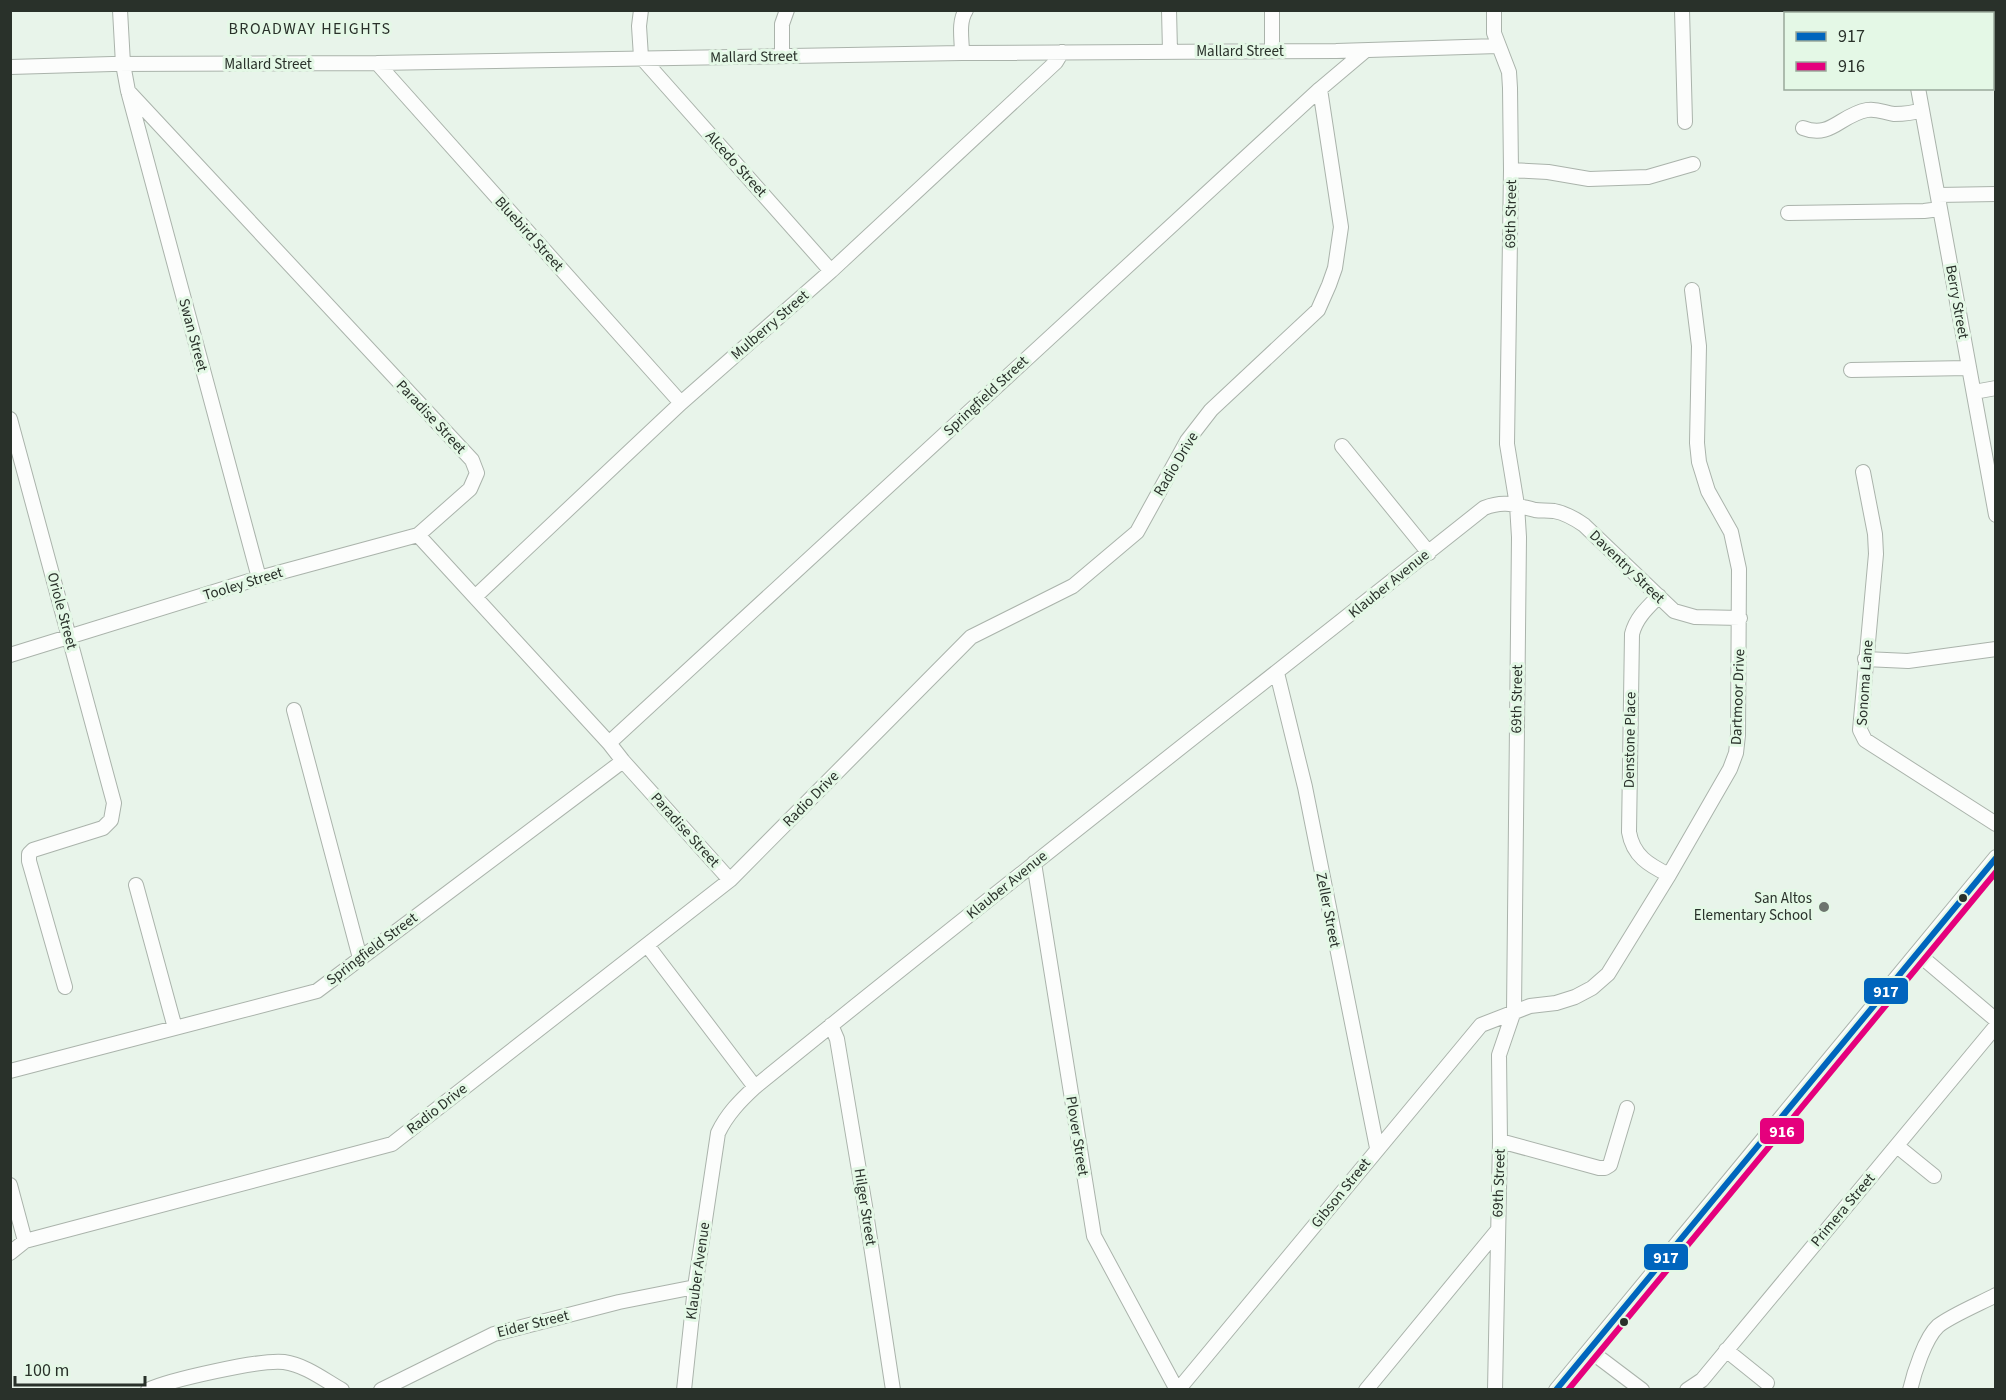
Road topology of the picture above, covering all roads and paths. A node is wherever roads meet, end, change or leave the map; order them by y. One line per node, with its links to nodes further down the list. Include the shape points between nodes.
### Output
1 (120, 10): 18 (street, Swan Street)
2 (641, 10): 16 (street)
3 (787, 10): 15 (street, via 782,24)
4 (966, 10): 14 (street)
5 (1169, 10): 10 (street)
6 (1272, 10): 11 (street)
7 (1494, 10): 9 (street, 69th Street)
8 (1682, 10): 24 (street)
9 (1498, 46): 12 (street, Mallard Street); 27 (street, 69th Street, via 1509,72)
10 (1170, 51): 11 (street, Mallard Street); 13 (street, Mallard Street)
11 (1272, 51): 12 (street, Mallard Street)
12 (1365, 51): 20 (street, Springfield Street)
13 (1062, 52): 14 (street, Mallard Street); 31 (street, Mulberry Street, via 1056,62)
14 (962, 53): 15 (street, Mallard Street)
15 (782, 56): 16 (street, Mallard Street)
16 (641, 57): 17 (street, Mallard Street); 31 (street, Alcedo Street)
17 (377, 63): 18 (street, Mallard Street); 37 (street, Bluebird Street)
18 (123, 64): 19 (street, Mallard Street); 22 (street, Swan Street)
19 (10, 68)
20 (1320, 89): 56 (street, Springfield Street); 62 (street, Radio Drive, via 1341,227 1335,267 1318,310 1211,410 1187,441 1137,532 1073,586 971,637)
21 (1918, 90): 23 (street, Berry Street)
22 (128, 91): 44 (street, Paradise Street, via 472,460 477,473 470,489); 46 (street, Swan Street)
23 (1922, 110): 25 (street, via 1893,114 1869,110 1821,132); 29 (street, Berry Street)
24 (1685, 122)
25 (1803, 128)
26 (1693, 164): 27 (street, via 1648,177 1589,179)
27 (1511, 171): 42 (street, 69th Street, via 1507,444)
28 (1995, 194): 29 (street)
29 (1939, 202): 30 (street, via 1924,212); 33 (street, Berry Street)
30 (1788, 213)
31 (831, 271): 37 (street, Mulberry Street)
32 (1692, 290): 49 (street, Dartmoor Drive, via 1699,346 1699,462 1708,491 1734,544)
33 (1969, 369): 34 (street); 36 (street, Berry Street)
34 (1851, 370)
35 (1995, 388): 36 (street)
36 (1974, 392): 40 (street, Berry Street)
37 (681, 403): 47 (street, Mulberry Street)
38 (10, 419): 50 (street, Oriole Street)
39 (1342, 447): 45 (street)
40 (1990, 448): 43 (street, Berry Street)
41 (1863, 472): 53 (street, Sonoma Lane, via 1876,554)
42 (1517, 505): 45 (street, Klauber Avenue, via 1498,503 1484,508); 48 (street, Daventry Street, via 1563,513 1577,520); 68 (street, 69th Street)
43 (1995, 514)
44 (418, 535): 46 (street, Tooley Street); 47 (street, Paradise Street)
45 (1429, 553): 54 (street, Klauber Avenue)
46 (259, 578): 50 (street, Tooley Street)
47 (476, 596): 56 (street, Paradise Street)
48 (1659, 596): 49 (street, Daventry Street, via 1668,607 1687,616); 61 (street, Denstone Place, via 1640,616 1632,634 1629,832 1639,856)
49 (1740, 618): 61 (street, Dartmoor Drive, via 1736,753)
50 (69, 638): 52 (street, Tooley Street); 67 (street, Oriole Street, via 114,802 111,820 103,828 29,854)
51 (1995, 649): 53 (street, via 1908,662)
52 (10, 655)
53 (1865, 659): 58 (street, Sonoma Lane, via 1860,730 1865,740)
54 (1277, 673): 60 (street, Klauber Avenue); 78 (street, Zeller Street, via 1305,787)
55 (294, 710): 66 (street)
56 (609, 743): 57 (street, Paradise Street)
57 (623, 761): 62 (street, Paradise Street); 66 (street, Springfield Street)
58 (1995, 824)
59 (1995, 857): 65 (street)
60 (1034, 863): 70 (street, Klauber Avenue); 94 (street, Plover Street, via 1094,1236)
61 (1669, 875): 68 (street, Dartmoor Drive, via 1614,966 1600,981 1566,1000)
62 (730, 880): 64 (street, Radio Drive)
63 (136, 885): 72 (street)
64 (647, 945): 74 (street); 82 (street, Radio Drive, via 392,1144)
65 (1917, 954): 69 (street); 86 (street)
66 (360, 958): 72 (street, Springfield Street, via 317,991)
67 (65, 987)
68 (1514, 1011): 76 (street, 69th Street, via 1499,1055); 78 (street, Gibson Street, via 1481,1025)
69 (1995, 1020)
70 (831, 1025): 74 (street, Klauber Avenue); 93 (street, Hilger Street, via 837,1039)
71 (1995, 1026): 77 (street, Primera Street)
72 (176, 1028): 73 (street, Springfield Street)
73 (10, 1071)
74 (755, 1087): 84 (street, Klauber Avenue, via 735,1106 718,1133)
75 (1627, 1108): 76 (street, via 1610,1165 1605,1168)
76 (1500, 1141): 81 (street, 69th Street)
77 (1897, 1146): 79 (street); 87 (street, Primera Street)
78 (1377, 1148): 94 (street, Gibson Street)
79 (1934, 1176)
80 (10, 1185): 82 (street)
81 (1497, 1231): 95 (street); 96 (street, 69th Street)
82 (25, 1241): 83 (street, Radio Drive)
83 (10, 1253)
84 (695, 1287): 89 (street, Klauber Avenue); 92 (street, Eider Street, via 494,1334)
85 (1995, 1295): 100 (street, via 1937,1327)
86 (1589, 1350): 97 (street); 98 (street)
87 (1726, 1350): 88 (street); 99 (street, Primera Street, via 1702,1380)
88 (1767, 1383)
89 (684, 1387)
90 (148, 1389): 91 (street, via 266,1362 301,1366)
91 (342, 1389)
92 (381, 1389)
93 (893, 1389)
94 (1178, 1389)
95 (1366, 1389)
96 (1495, 1389)
97 (1556, 1389)
98 (1641, 1389)
99 (1687, 1389)
100 (1910, 1389)

